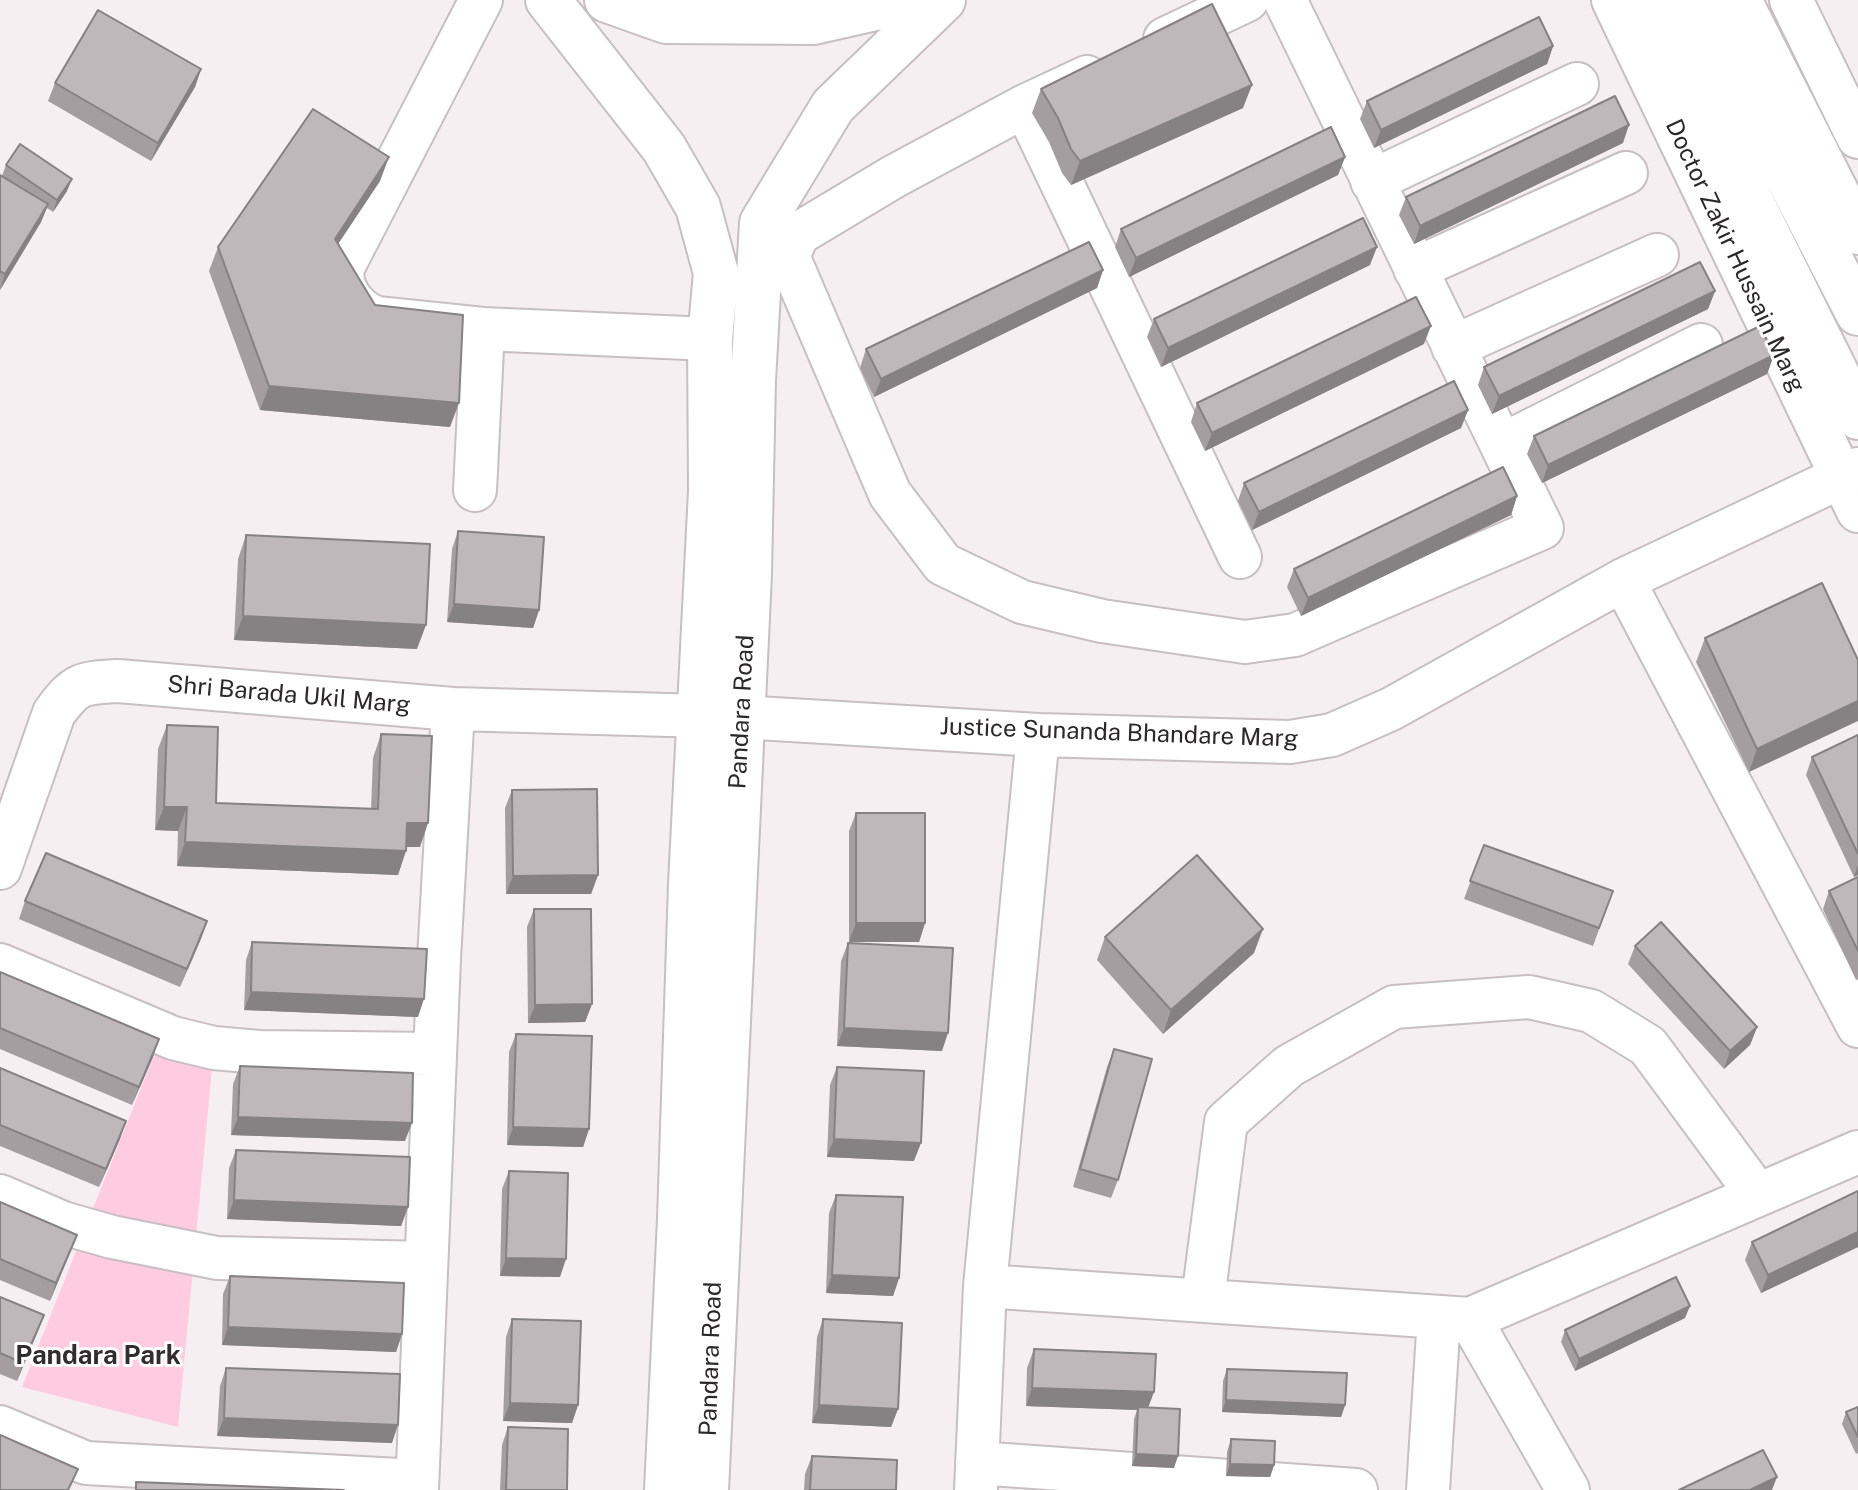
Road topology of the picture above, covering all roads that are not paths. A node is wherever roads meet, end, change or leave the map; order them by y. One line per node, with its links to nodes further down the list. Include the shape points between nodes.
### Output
1 (481, 0): 22 (street, via 343,267 342,282 368,315)
2 (548, 0): 23 (main road, Pandara Road, via 664,148 698,207 716,273)
3 (607, 0): 4 (main road, via 666,21 813,22)
4 (910, 0)
5 (943, 0): 33 (main road, Pandara Road, via 833,106 762,223 749,574)
6 (1247, 0): 14 (street)
7 (1285, 0): 17 (street)
8 (1613, 0): 28 (street, Doctor Zakir Hussain Marg)
9 (1651, 0): 26 (main road, Doctor Zakir Hussain Marg)
10 (1697, 0): 21 (main road)
11 (1740, 0): 18 (street)
12 (1791, 0): 15 (street)
13 (1577, 84): 17 (street)
14 (1025, 106): 27 (street, via 798,234 788,256 890,494 943,564 1022,602 1102,621 1245,642 1295,635 1542,528); 30 (street)
15 (1858, 137)
16 (1626, 173): 20 (street)
17 (1372, 181): 20 (street)
18 (1858, 233)
19 (1657, 255): 25 (street)
20 (1415, 269): 25 (street)
21 (1858, 313)
22 (483, 329): 23 (street); 29 (street)
23 (710, 339): 33 (main road, Pandara Road)
24 (1701, 345): 27 (street)
25 (1453, 347): 27 (street)
26 (1858, 417)
27 (1502, 445)
28 (1852, 485): 31 (street, Justice Sunanda Bhandare Marg)
29 (475, 490)
30 (1240, 557)
31 (1623, 580): 34 (street, Justice Sunanda Bhandare Marg, via 1391,709 1332,735 1290,742); 37 (street)
32 (453, 709): 33 (street, Shri Barada Ukil Marg); 35 (street, Shri Barada Ukil Marg, via 118,681 88,683 70,691 54,713); 38 (street)
33 (720, 717): 34 (street, Justice Sunanda Bhandare Marg); 50 (main road, Pandara Road); 51 (main road, Pandara Road)
34 (1038, 735): 43 (street)
35 (0, 868)
36 (0, 965): 38 (street, via 173,1038 214,1048)
37 (1858, 1026)
38 (435, 1054): 42 (street)
39 (1858, 1152): 40 (street)
40 (1757, 1194): 44 (street, via 1648,1046 1591,1011 1529,997 1394,1007 1289,1066 1226,1122); 45 (street)
41 (0, 1196): 42 (street, via 63,1223 217,1258)
42 (426, 1263): 49 (street)
43 (985, 1286): 44 (street); 48 (street)
44 (1203, 1299): 45 (street)
45 (1454, 1318): 53 (street); 54 (street)
46 (0, 1427): 47 (street)
47 (84, 1476): 49 (street)
48 (977, 1476): 52 (street)
49 (417, 1485)
50 (667, 1490)
51 (706, 1490)
52 (1356, 1490)
53 (1428, 1490)
54 (1568, 1490)

